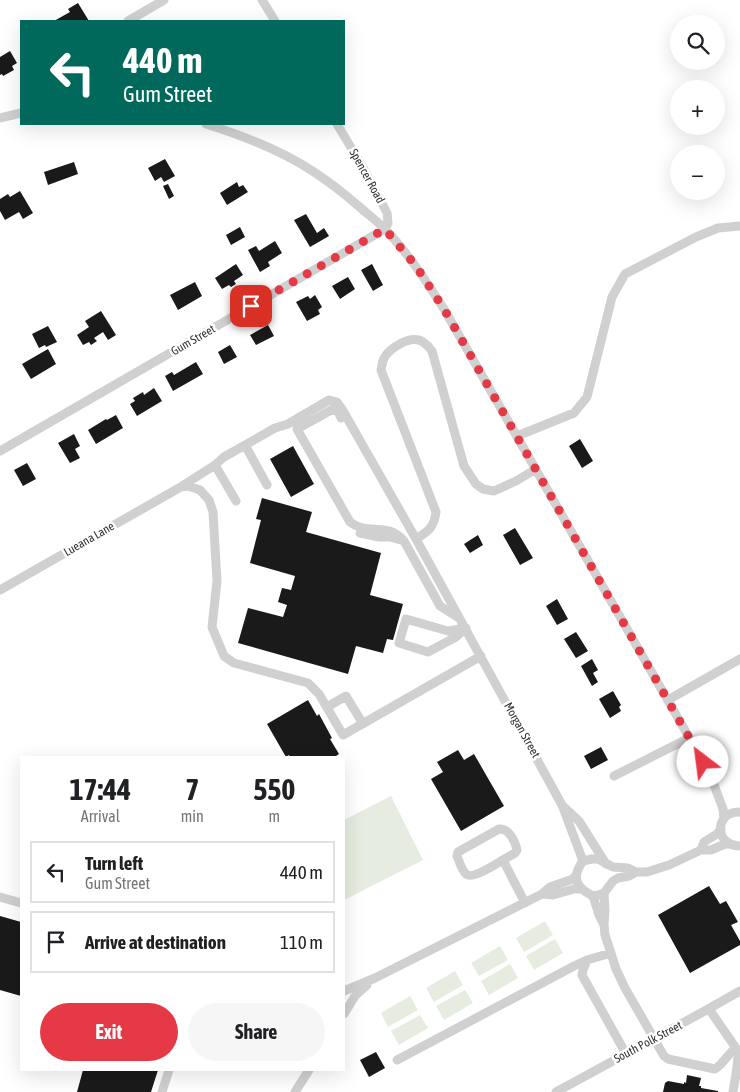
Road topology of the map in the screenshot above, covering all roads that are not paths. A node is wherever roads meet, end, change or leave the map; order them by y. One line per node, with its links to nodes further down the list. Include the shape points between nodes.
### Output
1 (163, 0): 3 (street)
2 (262, 0): 4 (street)
3 (130, 20)
4 (274, 20)
5 (20, 113): 6 (street)
6 (0, 118)
7 (209, 125): 10 (street, via 263,144 314,172)
8 (338, 125): 10 (street, Spencer Road, via 387,213)
9 (740, 226): 12 (street, via 718,228 696,237 625,274 612,297 588,397 574,413)
10 (385, 229): 12 (street, via 416,266 444,309); 14 (street, Gum Street)
11 (288, 424): 13 (street, Lueana Lane); 20 (street, Lueana Lane, via 329,400 337,402); 21 (street, via 347,527)
12 (517, 436): 16 (street)
13 (245, 445): 15 (street, Lueana Lane); 17 (street)
14 (0, 451)
15 (215, 465): 18 (street, Lueana Lane); 19 (street)
16 (536, 469): 20 (street, via 494,491 476,484 464,466 432,351 423,341 407,341 390,351 381,370 436,512 435,522); 27 (street)
17 (267, 485)
18 (179, 488): 22 (street, Lueana Lane); 28 (street, via 188,486 200,490 214,512 217,582 212,627 224,656 234,663 308,683)
19 (236, 501)
20 (416, 539): 23 (street, Lueana Lane)
21 (404, 541): 23 (street, via 390,531 361,528 350,522 297,429 333,409 338,411 444,600); 24 (street, via 440,606)
22 (0, 590)
23 (452, 603): 24 (street, Morgan Street)
24 (463, 624): 24 (street, via 448,631 406,619 399,643 428,652 456,637); 25 (street, Morgan Street)
25 (481, 656): 29 (street); 33 (street, Morgan Street)
26 (740, 659): 27 (street)
27 (668, 700): 30 (street)
28 (327, 707): 29 (street, via 343,734); 29 (street, via 346,696)
29 (363, 724)
30 (689, 738): 31 (street); 32 (street)
31 (710, 774): 34 (street); 35 (street)
32 (614, 776)
33 (562, 805): 41 (street, Morgan Street); 42 (street, Morgan Street, via 579,821)
34 (737, 812): 35 (street)
35 (724, 818): 36 (street)
36 (720, 829): 37 (street); 39 (street, via 704,842)
37 (729, 844): 38 (street); 39 (street)
38 (740, 846)
39 (701, 850): 43 (street, via 669,866)
40 (502, 860): 40 (street, via 517,850 503,828 456,856 469,876); 52 (street)
41 (583, 862): 42 (street, via 598,859); 44 (street)
42 (607, 864): 43 (street); 45 (street, Morgan Street)
43 (636, 872): 45 (street)
44 (576, 875): 46 (street); 48 (street)
45 (613, 881): 47 (street)
46 (581, 889): 48 (street); 49 (street)
47 (604, 893): 49 (street); 53 (street)
48 (542, 894): 52 (street)
49 (593, 896): 53 (street)
50 (0, 897): 51 (street)
51 (20, 903)
52 (525, 903): 56 (street)
53 (604, 925): 54 (street)
54 (611, 953): 55 (street); 61 (street, via 625,988)
55 (587, 960): 63 (street, via 582,975); 64 (street)
56 (375, 978): 57 (street); 60 (street, via 355,996)
57 (345, 991)
58 (740, 991): 59 (street, South Polk Street)
59 (709, 1009): 61 (street, South Polk Street); 62 (street)
60 (345, 1012)
61 (654, 1039): 62 (street, via 668,1060 715,1069); 63 (street, South Polk Street)
62 (739, 1053): 67 (street)
63 (626, 1054): 68 (street, South Polk Street)
64 (397, 1060)
65 (169, 1071): 69 (street)
66 (308, 1071): 70 (street)
67 (738, 1074): 73 (street)
68 (572, 1083): 71 (street, South Polk Street); 72 (street)
69 (162, 1092)
70 (295, 1092)
71 (556, 1092)
72 (577, 1092)
73 (733, 1092)

